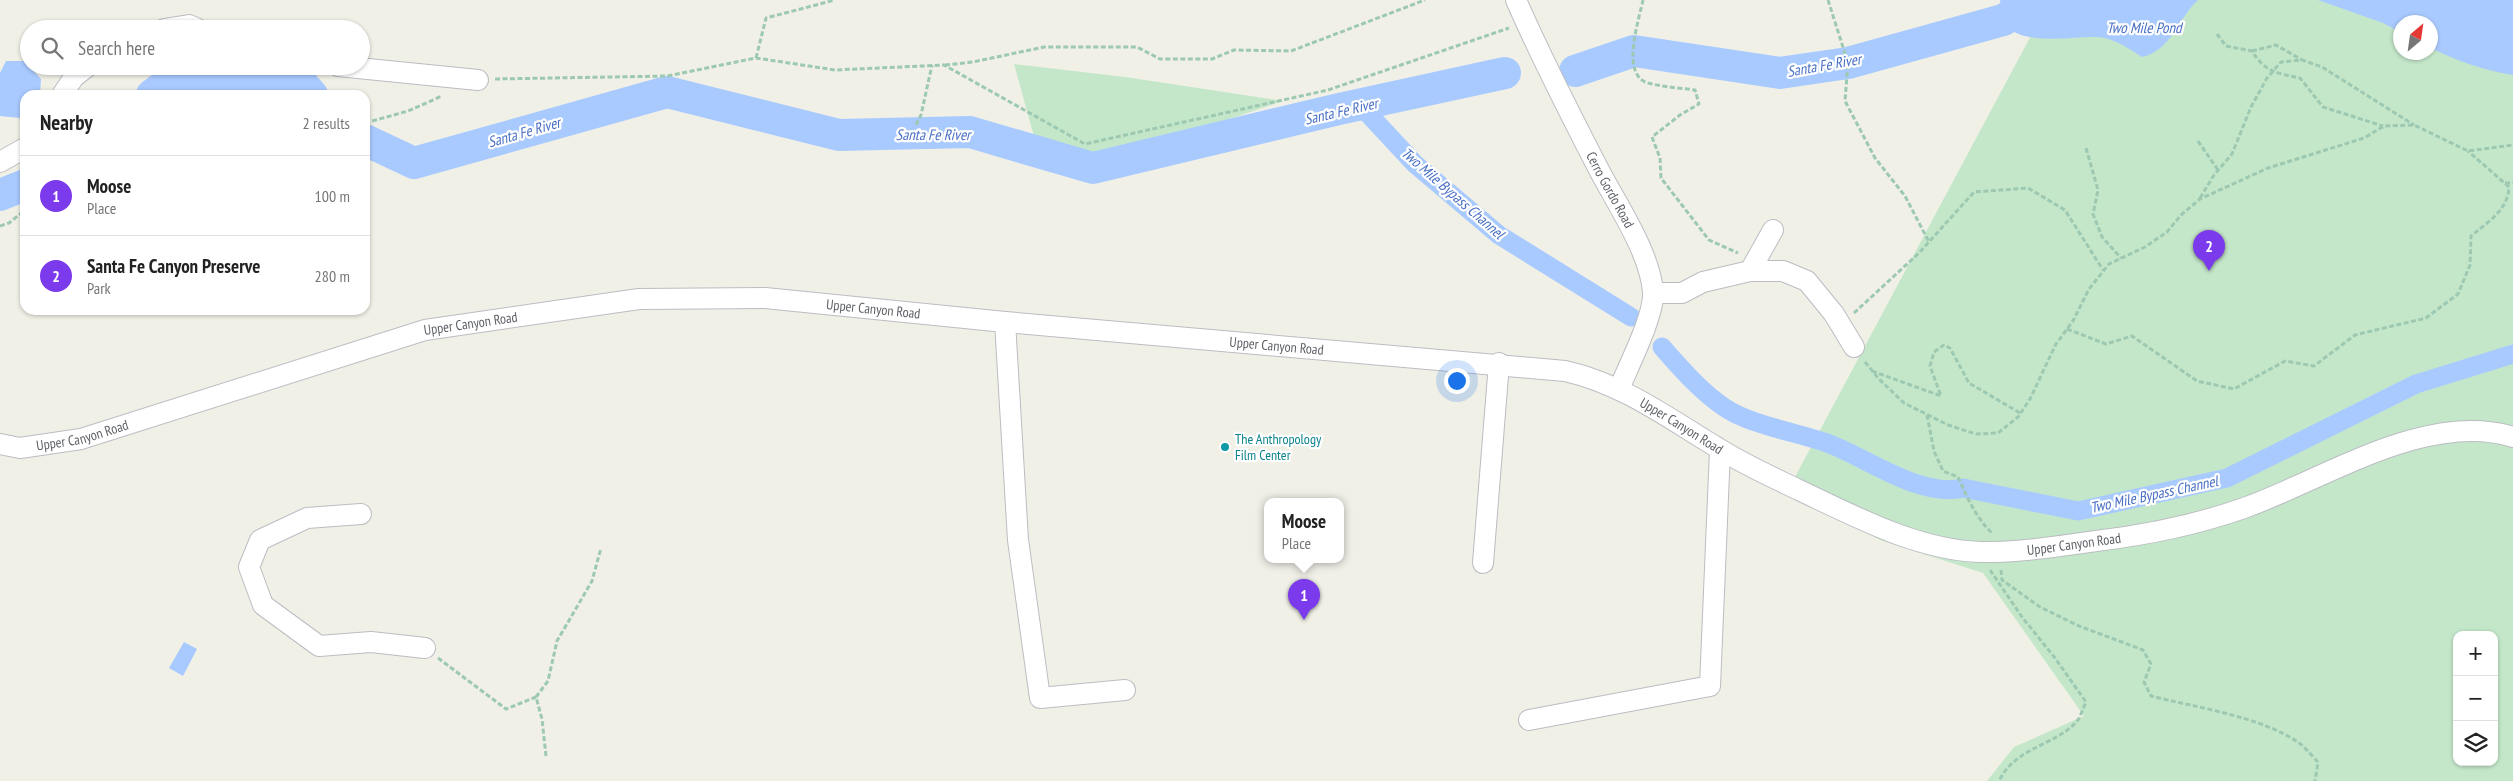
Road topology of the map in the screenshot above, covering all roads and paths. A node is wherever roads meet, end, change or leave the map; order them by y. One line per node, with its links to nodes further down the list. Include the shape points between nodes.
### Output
1 (834, 0): 9 (path, via 766,18)
2 (1425, 0): 12 (path, via 1291,51 1234,50 1212,59 1160,59 1137,47 1044,47)
3 (1516, 0): 6 (street, Cerro Gordo Road)
4 (1643, 0): 37 (path, via 1632,62 1636,73 1646,83 1695,90 1699,104 1652,137 1660,158 1661,178 1709,240 1744,256)
5 (1828, 0): 36 (path, via 1848,63 1845,101 1874,158 1905,196)
6 (1526, 23): 12 (path, via 1328,90 1085,144); 41 (street, Cerro Gordo Road, via 1638,245)
7 (2216, 34): 8 (path, via 2226,46)
8 (2252, 51): 10 (path, via 2276,45); 14 (path, via 2260,64)
9 (756, 58): 11 (path, via 835,70); 16 (path, via 667,76)
10 (2302, 60): 14 (path, via 2281,62); 21 (path, via 2322,66)
11 (932, 65): 12 (path); 20 (path)
12 (944, 65)
13 (370, 69): 16 (street)
14 (2272, 72): 22 (path, via 2300,78 2323,107); 29 (path, via 2251,108 2232,154)
15 (77, 75): 17 (street)
16 (478, 80)
17 (65, 90)
18 (443, 96): 19 (path, via 408,111)
19 (370, 122)
20 (916, 125)
21 (2414, 125): 22 (path); 27 (path)
22 (2384, 126): 32 (path, via 2364,138 2268,168)
23 (2198, 141): 29 (path)
24 (2513, 145): 27 (path)
25 (2086, 148): 38 (path, via 2098,190 2094,214 2102,237)
26 (20, 151): 28 (street)
27 (2468, 151): 30 (path)
28 (0, 162)
29 (2218, 170): 32 (path)
30 (2505, 183): 31 (path); 44 (path, via 2509,187 2508,198 2496,216 2471,236 2470,265 2458,294 2426,318 2355,336 2314,366 2285,361 2234,389 2197,381 2132,336 2106,344)
31 (2513, 183)
32 (2200, 199): 38 (path, via 2167,232)
33 (20, 214): 34 (path, via 9,224)
34 (0, 226)
35 (1773, 230): 37 (street)
36 (1929, 242): 40 (path, via 1974,192 2028,188 2065,210); 43 (path)
37 (1764, 249): 39 (street)
38 (2121, 258): 40 (path, via 2109,264)
39 (1750, 271): 41 (street, via 1703,282 1682,294); 43 (street, via 1783,271 1807,281)
40 (2104, 271): 44 (path, via 2089,289)
41 (1652, 301): 48 (street)
42 (1005, 322): 46 (street, Upper Canyon Road); 52 (street, Upper Canyon Road, via 765,298 639,299 425,330 81,439 20,448); 59 (street, via 1018,540 1040,698)
43 (1841, 325): 45 (street)
44 (2066, 329): 50 (path)
45 (1854, 347): 47 (path)
46 (1499, 363): 48 (street, Upper Canyon Road, via 1584,375); 57 (street)
47 (1872, 370): 49 (path, via 1904,403); 50 (path, via 1941,396 1930,366 1934,352 1944,345 1950,348 1969,383)
48 (1619, 389): 53 (street, Upper Canyon Road)
49 (1927, 414): 50 (path, via 1976,434 1998,433); 56 (path, via 1934,451 1943,470 1958,477 1969,502 1985,527 1996,537)
50 (2020, 414)
51 (2513, 437): 56 (street, Upper Canyon Road, via 2483,430 2435,435 2382,450 2244,508 2174,528 2095,541)
52 (0, 444)
53 (1720, 450): 56 (street, Upper Canyon Road, via 1889,530 1927,542); 61 (street, via 1710,686)
54 (361, 514): 58 (street, via 307,518 260,540 249,567 263,605 319,646 371,642)
55 (601, 548): 60 (path, via 592,581 557,641 548,681)
56 (1989, 551): 63 (path, via 2000,587 2086,702 2078,720 2057,736 2026,751); 64 (path, via 2002,580 2040,607 2143,650 2151,664 2144,682 2151,696 2229,714 2299,743 2318,762)
57 (1483, 563)
58 (430, 652): 60 (path, via 506,709)
59 (1124, 690)
60 (536, 697): 62 (path)
61 (1529, 720)
62 (546, 756)
63 (1999, 781)
64 (2315, 781)

